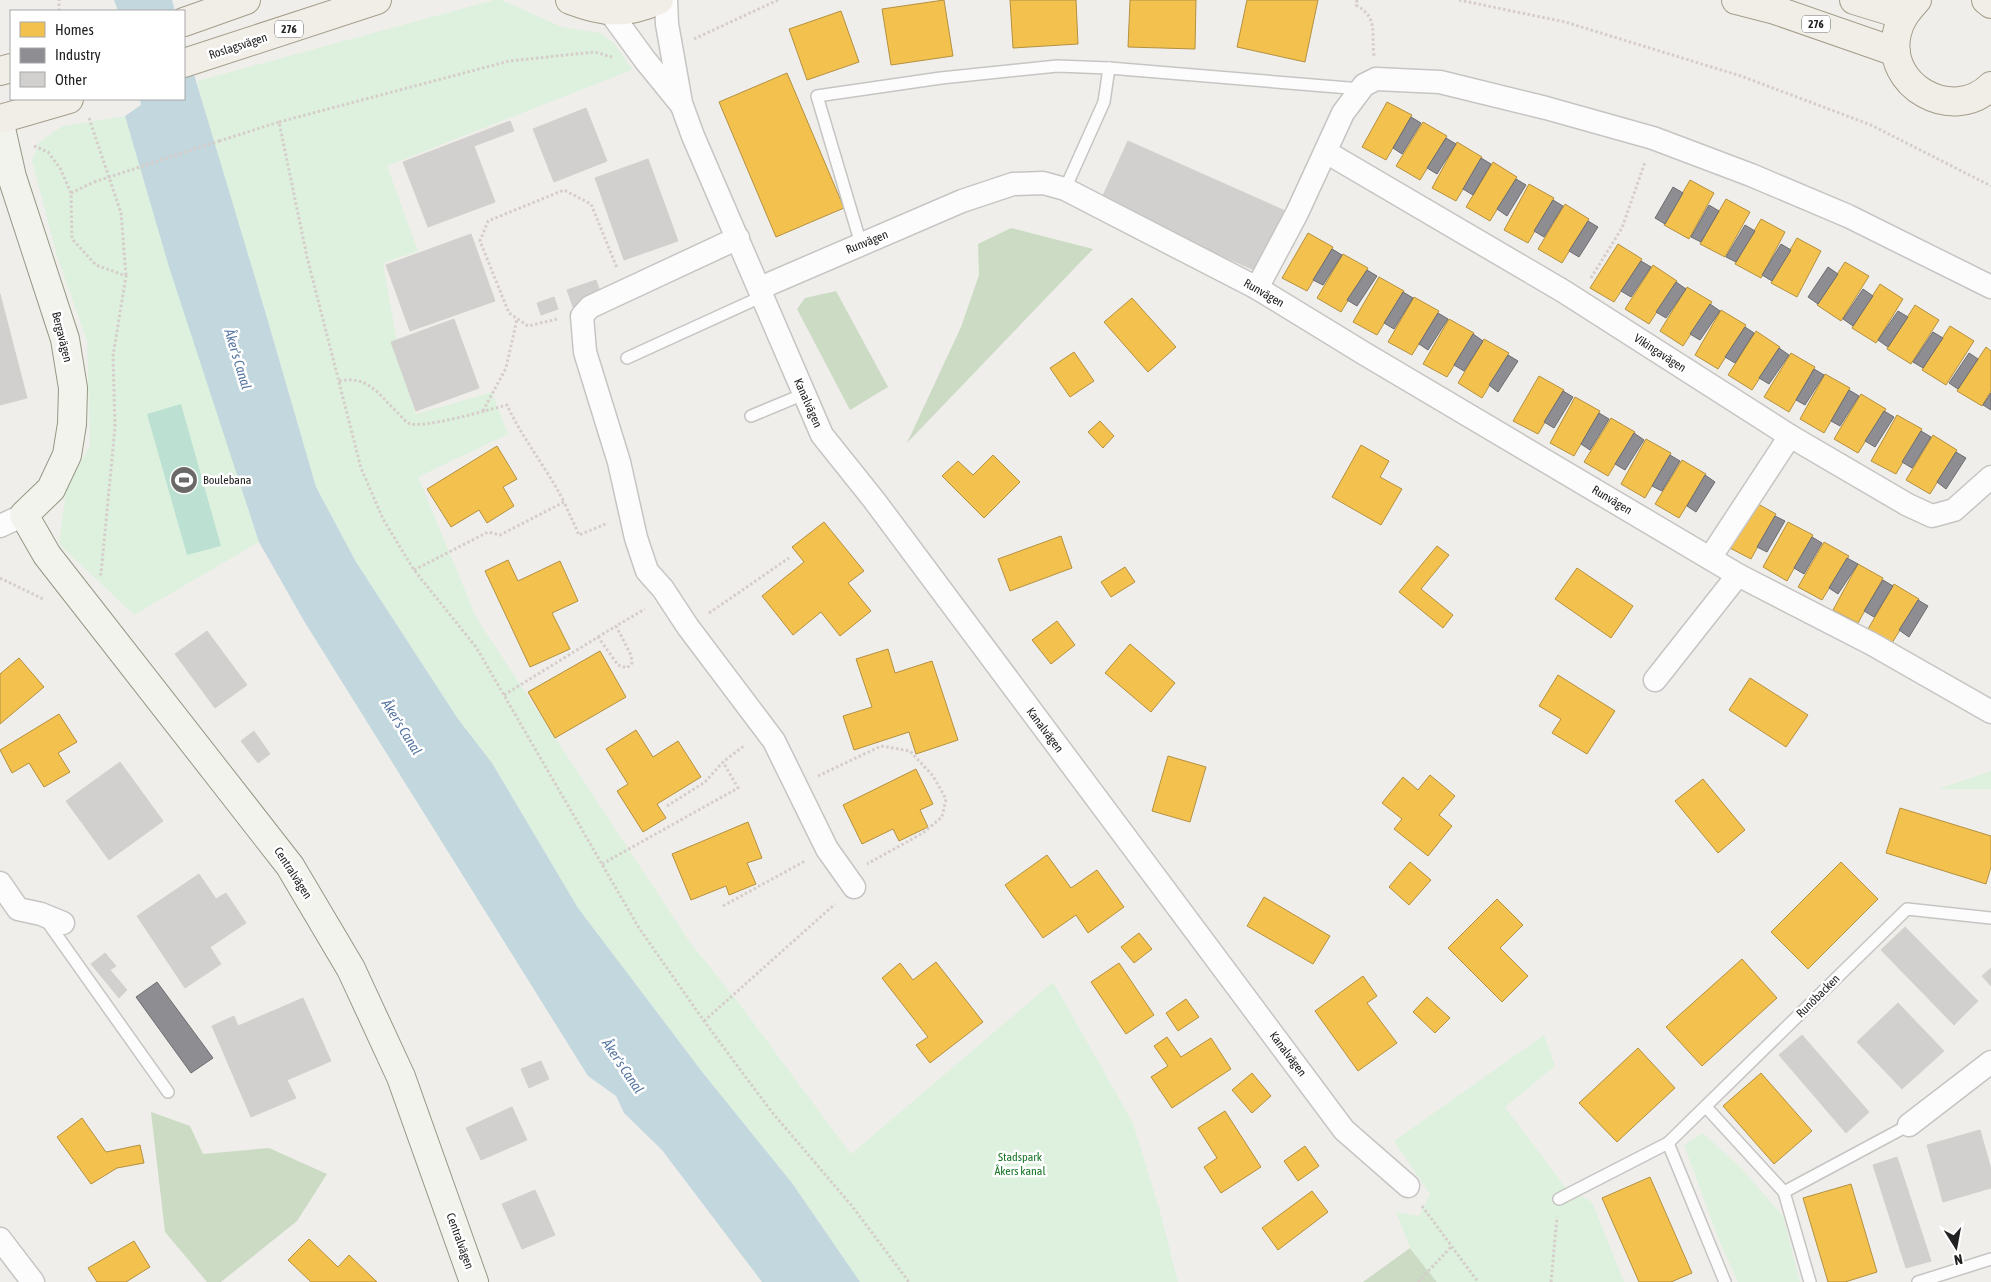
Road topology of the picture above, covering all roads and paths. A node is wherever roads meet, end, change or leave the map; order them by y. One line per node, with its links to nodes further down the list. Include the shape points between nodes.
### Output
1 (246, 0): 15 (main road)
2 (377, 0): 19 (main road, Roslagsvägen / 276)
3 (659, 0): 14 (main road, via 640,8)
4 (666, 0): 16 (street, Kanalvägen)
5 (778, 0): 16 (path)
6 (1357, 0): 21 (path, via 1356,5 1366,11 1374,27)
7 (1459, 0): 31 (path, via 1565,22 1741,76 1871,124)
8 (1736, 0): 17 (main road, 276, via 1775,10)
9 (1854, 0): 13 (main road)
10 (1986, 0): 12 (main road)
11 (575, 1): 14 (main road)
12 (1991, 4)
13 (1910, 8): 17 (main road, via 1896,33)
14 (610, 12): 18 (street, Kanalvägen)
15 (188, 21)
16 (672, 50): 24 (street, Kanalvägen)
17 (1896, 52): 22 (main road, via 1903,72 1917,90 1929,97 1958,101)
18 (645, 60): 24 (street, Kanalvägen); 27 (path, via 633,64 595,52 509,61)
19 (193, 61)
20 (1109, 68): 21 (lane); 32 (lane, via 1104,102); 35 (lane, via 1057,66 817,96)
21 (1369, 84): 29 (street, via 1343,113); 37 (street, via 1440,82 1654,138 1848,216)
22 (1985, 96)
23 (10, 97): 26 (main road)
24 (681, 103): 34 (street, Kanalvägen)
25 (78, 106): 26 (main road); 36 (path, via 121,213)
26 (0, 118)
27 (279, 122): 33 (path, bridge); 45 (path, via 307,257)
28 (0, 124): 53 (street, Bergavägen, via 12,177 64,339 73,388 67,455 51,489)
29 (1326, 152): 38 (street); 41 (street, Vikingavägen)
30 (1642, 171): 41 (path, via 1622,228)
31 (1991, 186)
32 (1065, 189): 35 (street, Runvägen, via 1043,183 1013,184 962,201); 38 (street, Runvägen)
33 (72, 192)
34 (738, 238): 39 (street); 40 (street, Kanalvägen)
35 (862, 244): 40 (street, Runvägen)
36 (126, 276)
37 (1991, 287)
38 (1257, 288): 56 (street, Runvägen)
39 (625, 290): 42 (street, via 590,307); 43 (path, via 590,204 564,190 488,221 480,241 509,313)
40 (761, 292): 44 (lane); 46 (street, Kanalvägen)
41 (1578, 300): 49 (street, Vikingavägen)
42 (582, 316): 43 (path, via 528,326); 52 (street, via 585,352 619,462)
43 (517, 319): 47 (path, via 506,368)
44 (627, 358)
45 (339, 381): 47 (path, via 362,381 376,390 409,423 456,418); 57 (path, via 361,468 383,519)
46 (804, 394): 48 (lane); 82 (street, Kanalvägen, via 822,435 874,500 1344,1130)
47 (482, 411): 51 (path, via 507,405 518,430)
48 (751, 416)
49 (1790, 436): 50 (street, Vikingavägen, via 1932,516 1954,510); 56 (street)
50 (1991, 477)
51 (564, 502): 52 (path, via 579,535); 57 (path, via 500,535 488,532)
52 (630, 514): 59 (street, via 647,571)
53 (24, 515): 54 (street, Bergavägen); 89 (street, Centralvägen, via 47,555 290,866 351,969 401,1077)
54 (0, 526)
55 (789, 558): 61 (path)
56 (1710, 558): 58 (street, Runvägen)
57 (414, 570): 64 (path, via 476,647)
58 (1738, 575): 63 (street); 65 (street, Runvägen, via 1872,644)
59 (663, 589): 60 (path, via 649,607); 61 (street)
60 (616, 626): 62 (path); 62 (path, via 631,655 632,663 627,668 618,665)
61 (688, 627): 66 (street, via 774,741)
62 (598, 637): 64 (path)
63 (1655, 680)
64 (504, 695): 69 (path)
65 (1989, 711)
66 (797, 786): 68 (street); 70 (path, via 881,746 910,751 933,776 946,799 942,817 923,833 879,856)
67 (667, 806): 69 (path, via 705,782 723,762 738,788)
68 (827, 849): 70 (street); 72 (path)
69 (602, 864): 76 (path, via 639,928)
70 (851, 882): 76 (path)
71 (0, 883): 73 (street, via 18,910)
72 (723, 906)
73 (41, 914): 75 (street); 78 (lane)
74 (1991, 918): 79 (lane, Runöbacken, via 1907,909)
75 (63, 923)
76 (704, 1021): 90 (path, via 771,1112 852,1206)
77 (1991, 1062): 80 (street)
78 (168, 1092)
79 (1706, 1107): 81 (lane, Runöbacken); 83 (lane)
80 (1908, 1125): 83 (lane)
81 (1668, 1144): 84 (lane, Runöbacken); 94 (lane)
82 (1408, 1186): 86 (path)
83 (1784, 1192): 95 (lane)
84 (1559, 1199): 93 (path)
85 (0, 1239): 88 (street)
86 (1452, 1246): 91 (path); 92 (path)
87 (1991, 1259): 96 (lane)
88 (33, 1282)
89 (474, 1282)
90 (909, 1282)
91 (1418, 1282)
92 (1478, 1282)
93 (1551, 1282)
94 (1725, 1282)
95 (1810, 1282)
96 (1918, 1282)

